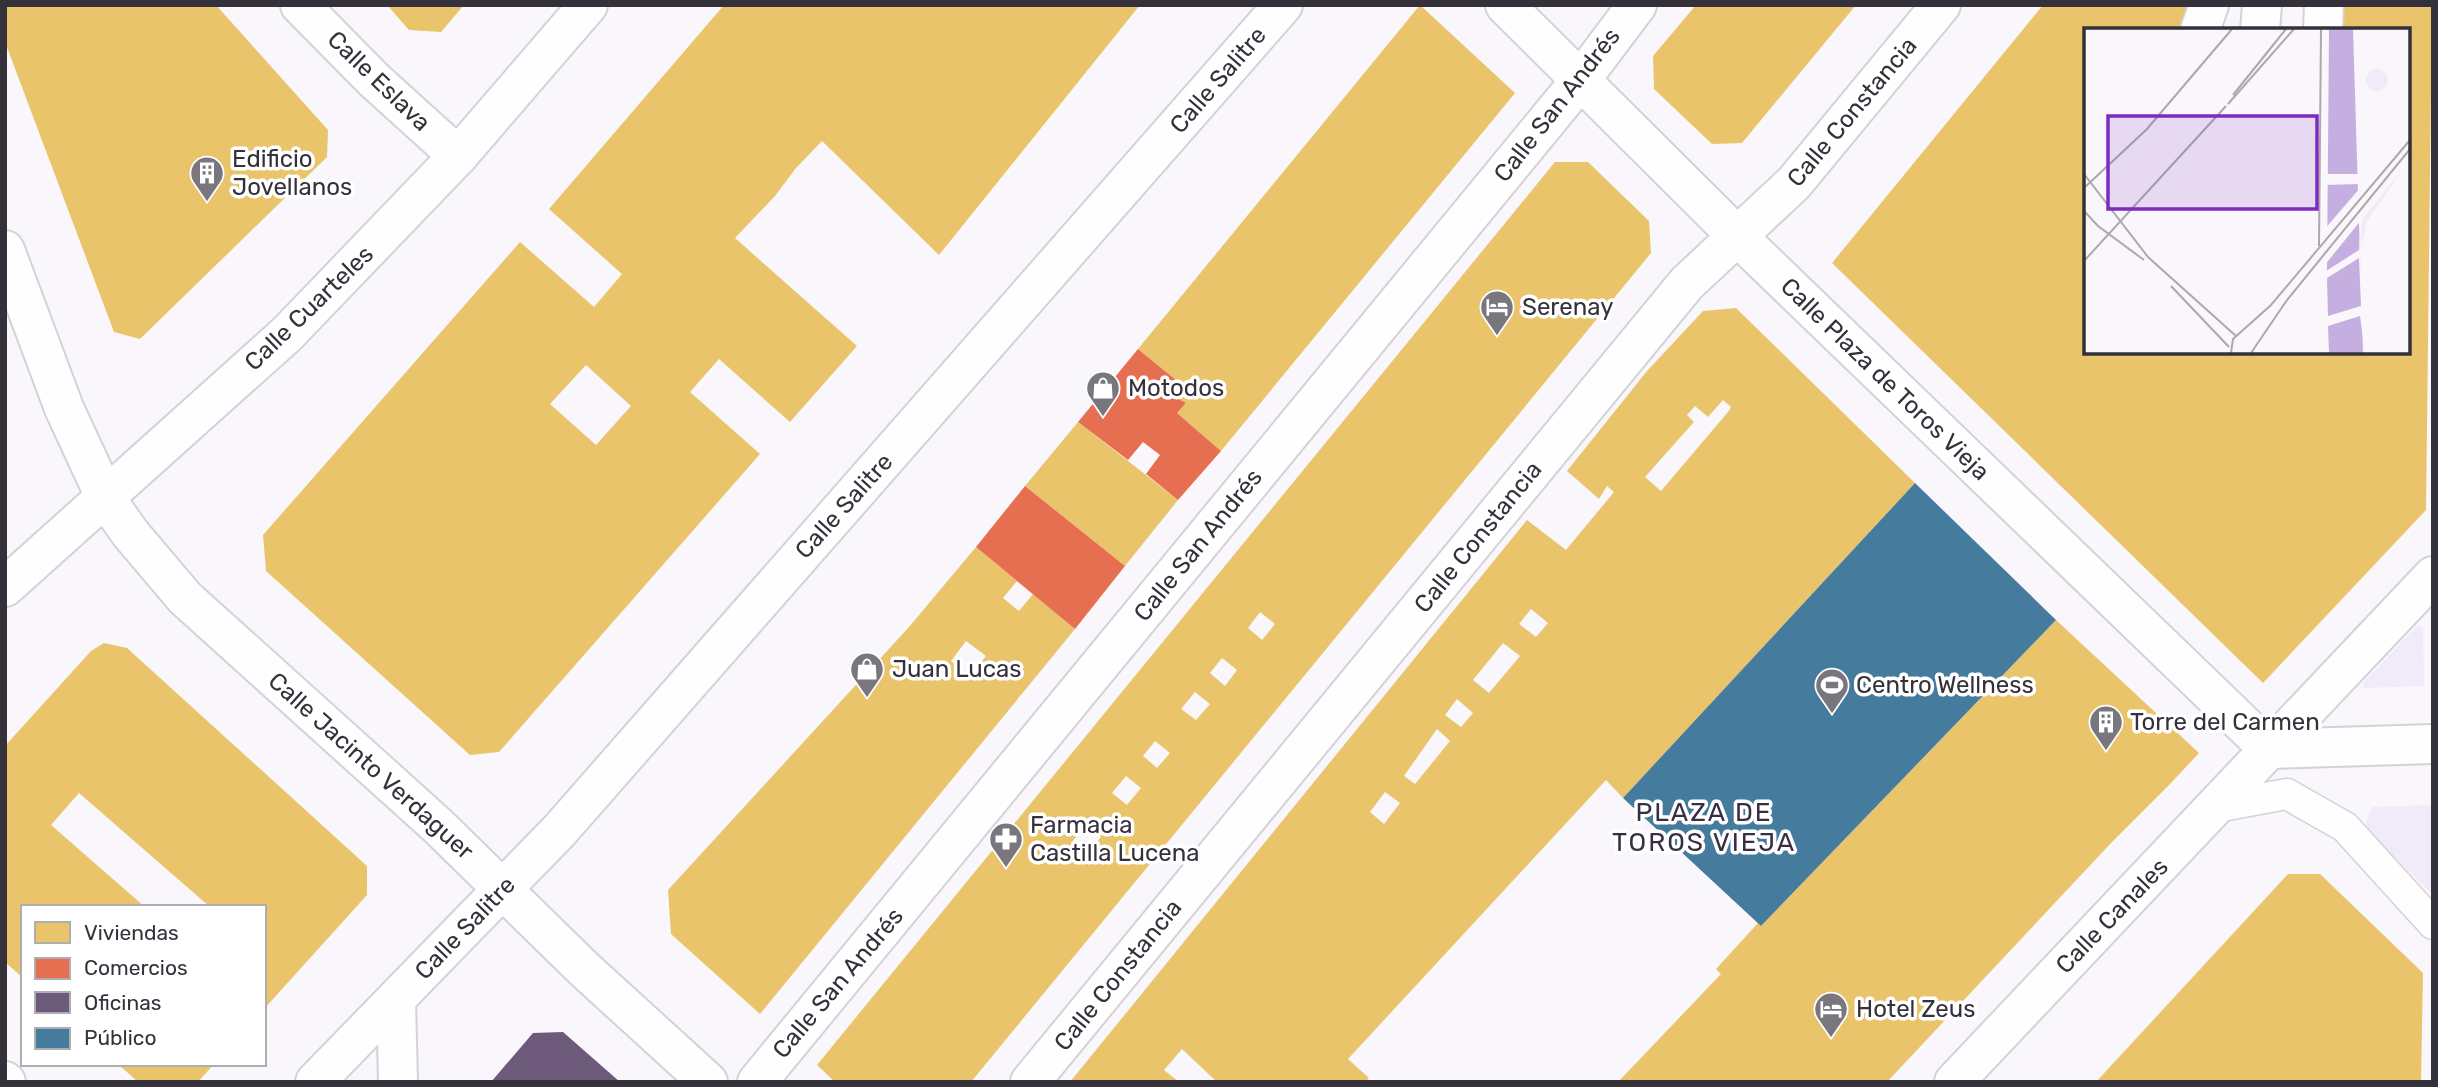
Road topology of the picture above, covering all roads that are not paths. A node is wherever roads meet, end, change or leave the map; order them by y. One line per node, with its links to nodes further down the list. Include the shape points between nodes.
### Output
1 (300, 5): 14 (street, Calle Eslava)
2 (588, 5): 14 (street, Calle Cuarteles)
3 (1283, 5): 23 (street, Calle Salitre, via 561,830)
4 (1505, 5): 13 (street, Calle Plaza de Toros Vieja)
5 (1637, 5): 13 (street, Calle San Andrés)
6 (1941, 5): 15 (street, Calle Constancia, via 1794,183)
7 (2209, 5): 10 (street)
8 (2262, 5): 11 (street)
9 (2324, 5): 12 (street)
10 (2201, 28)
11 (2260, 28)
12 (2323, 28)
13 (1579, 82): 15 (street, Calle Plaza de Toros Vieja); 29 (street, Calle San Andrés)
14 (458, 156): 17 (street, Calle Cuarteles, via 287,334)
15 (1738, 236): 21 (street, Calle Plaza de Toros Vieja); 30 (street, Calle Constancia, via 1687,283)
16 (5, 250): 17 (street, Calle Jacinto Verdaguer, via 64,408)
17 (106, 499): 19 (street, Calle Cuarteles); 23 (street, Calle Jacinto Verdaguer, via 185,598)
18 (2433, 576): 21 (street, Calle Canales)
19 (5, 587)
20 (2433, 744): 21 (street)
21 (2269, 749): 22 (street, Calle Canales)
22 (2216, 807): 24 (lane, via 2287,794 2345,827); 31 (street, Calle Canales)
23 (503, 889): 25 (street, Calle Salitre); 28 (street, Calle Jacinto Verdaguer)
24 (2433, 924)
25 (397, 999): 26 (street, Calle Salitre); 27 (street, Calle Salitre)
26 (315, 1082)
27 (398, 1082)
28 (708, 1082)
29 (757, 1082)
30 (1030, 1082)
31 (1954, 1082)

